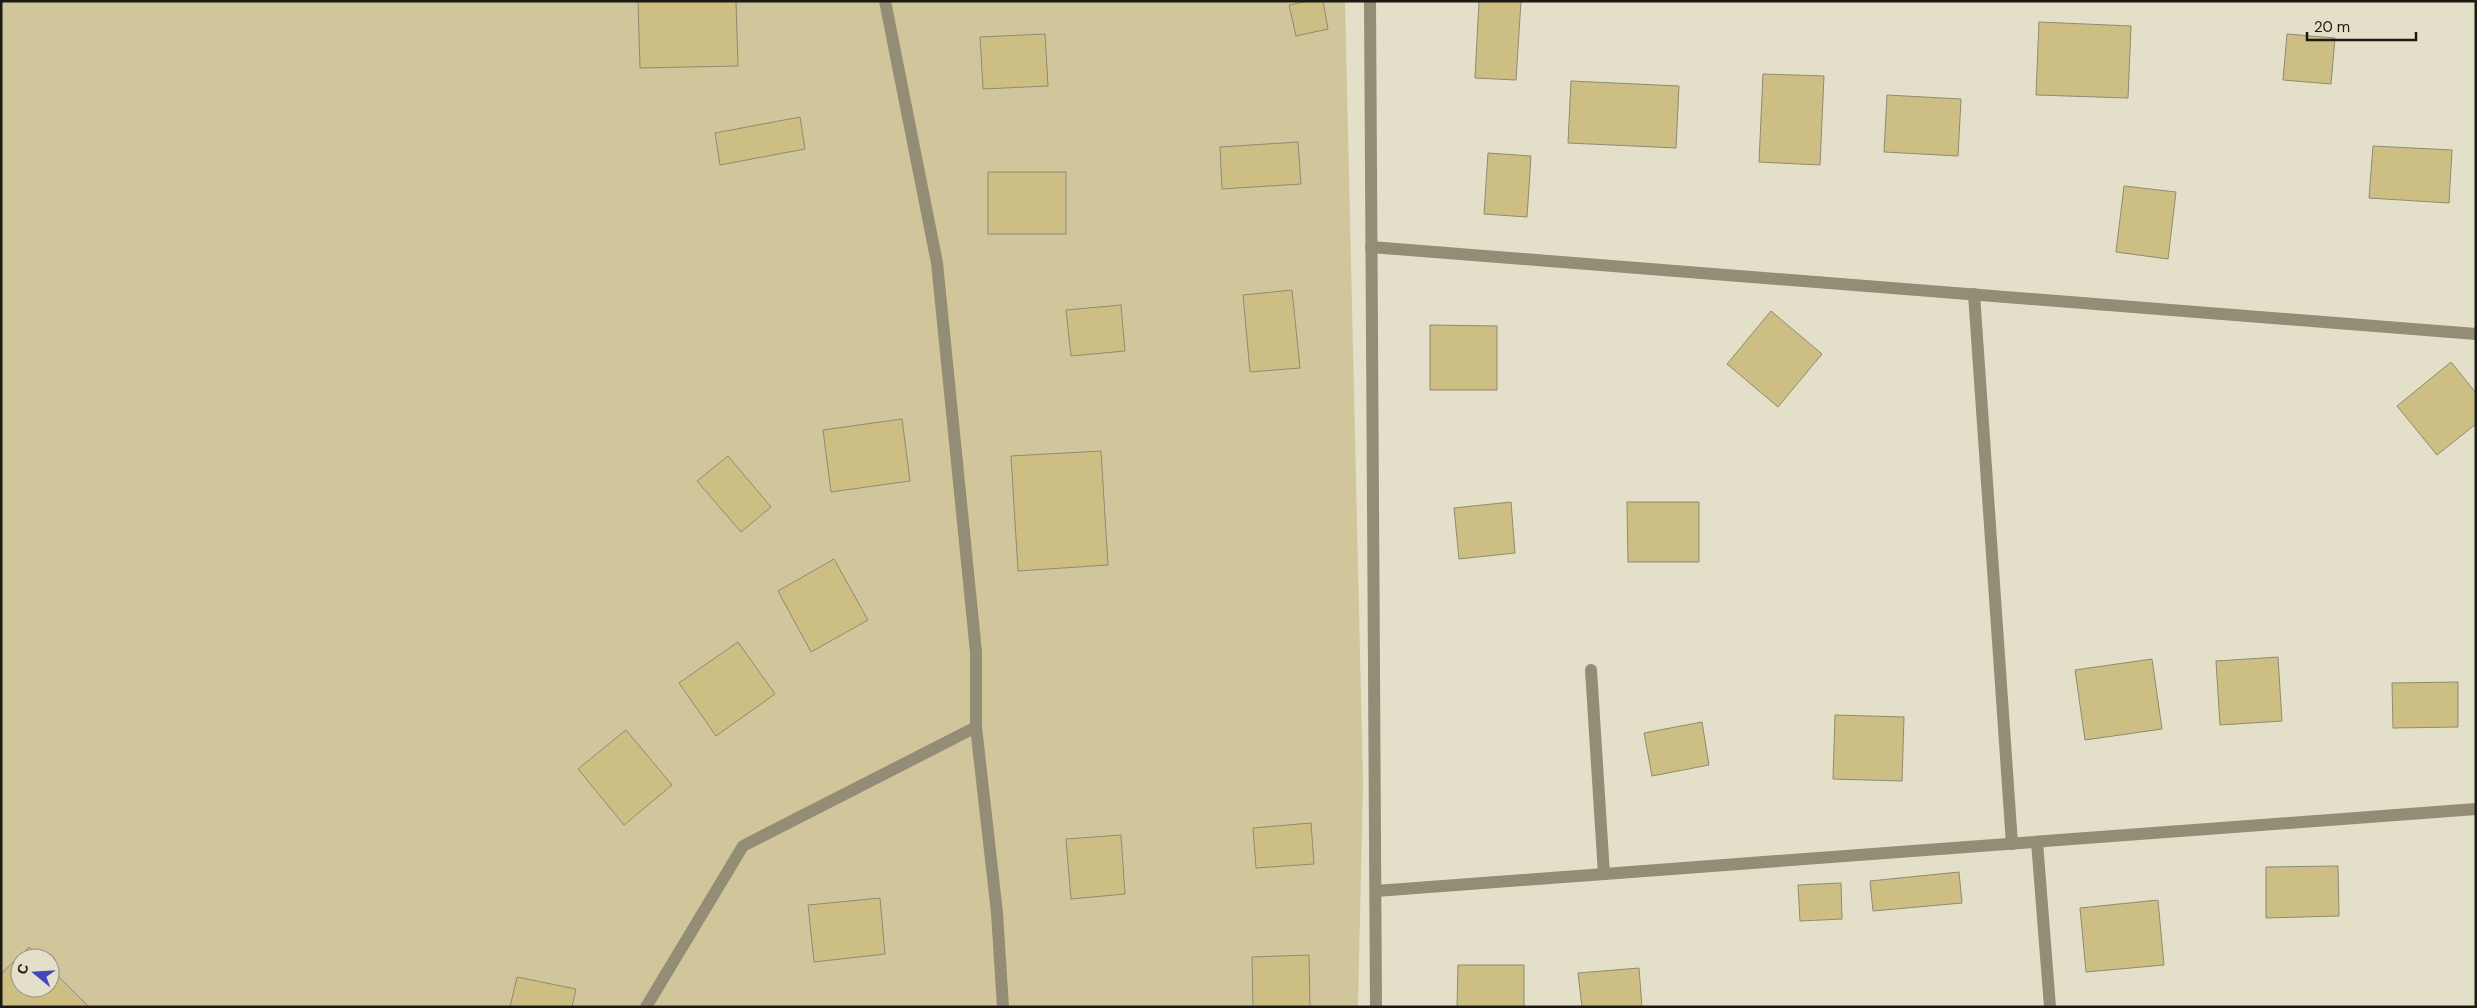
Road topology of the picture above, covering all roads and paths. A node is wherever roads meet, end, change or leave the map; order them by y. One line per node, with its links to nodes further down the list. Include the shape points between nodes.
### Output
1 (885, 1): 7 (street, via 937,263 976,652)
2 (1370, 1): 3 (street)
3 (1372, 246): 4 (street); 12 (street)
4 (1974, 294): 5 (street); 10 (street)
5 (2476, 334)
6 (1591, 670): 11 (street)
7 (976, 727): 13 (street, via 743,846); 14 (street, via 997,913)
8 (2476, 809): 9 (street)
9 (2036, 842): 10 (street); 16 (street)
10 (2012, 844): 11 (street)
11 (1604, 874): 12 (street)
12 (1376, 891): 15 (street)
13 (646, 1007)
14 (1003, 1007)
15 (1376, 1007)
16 (2050, 1007)

